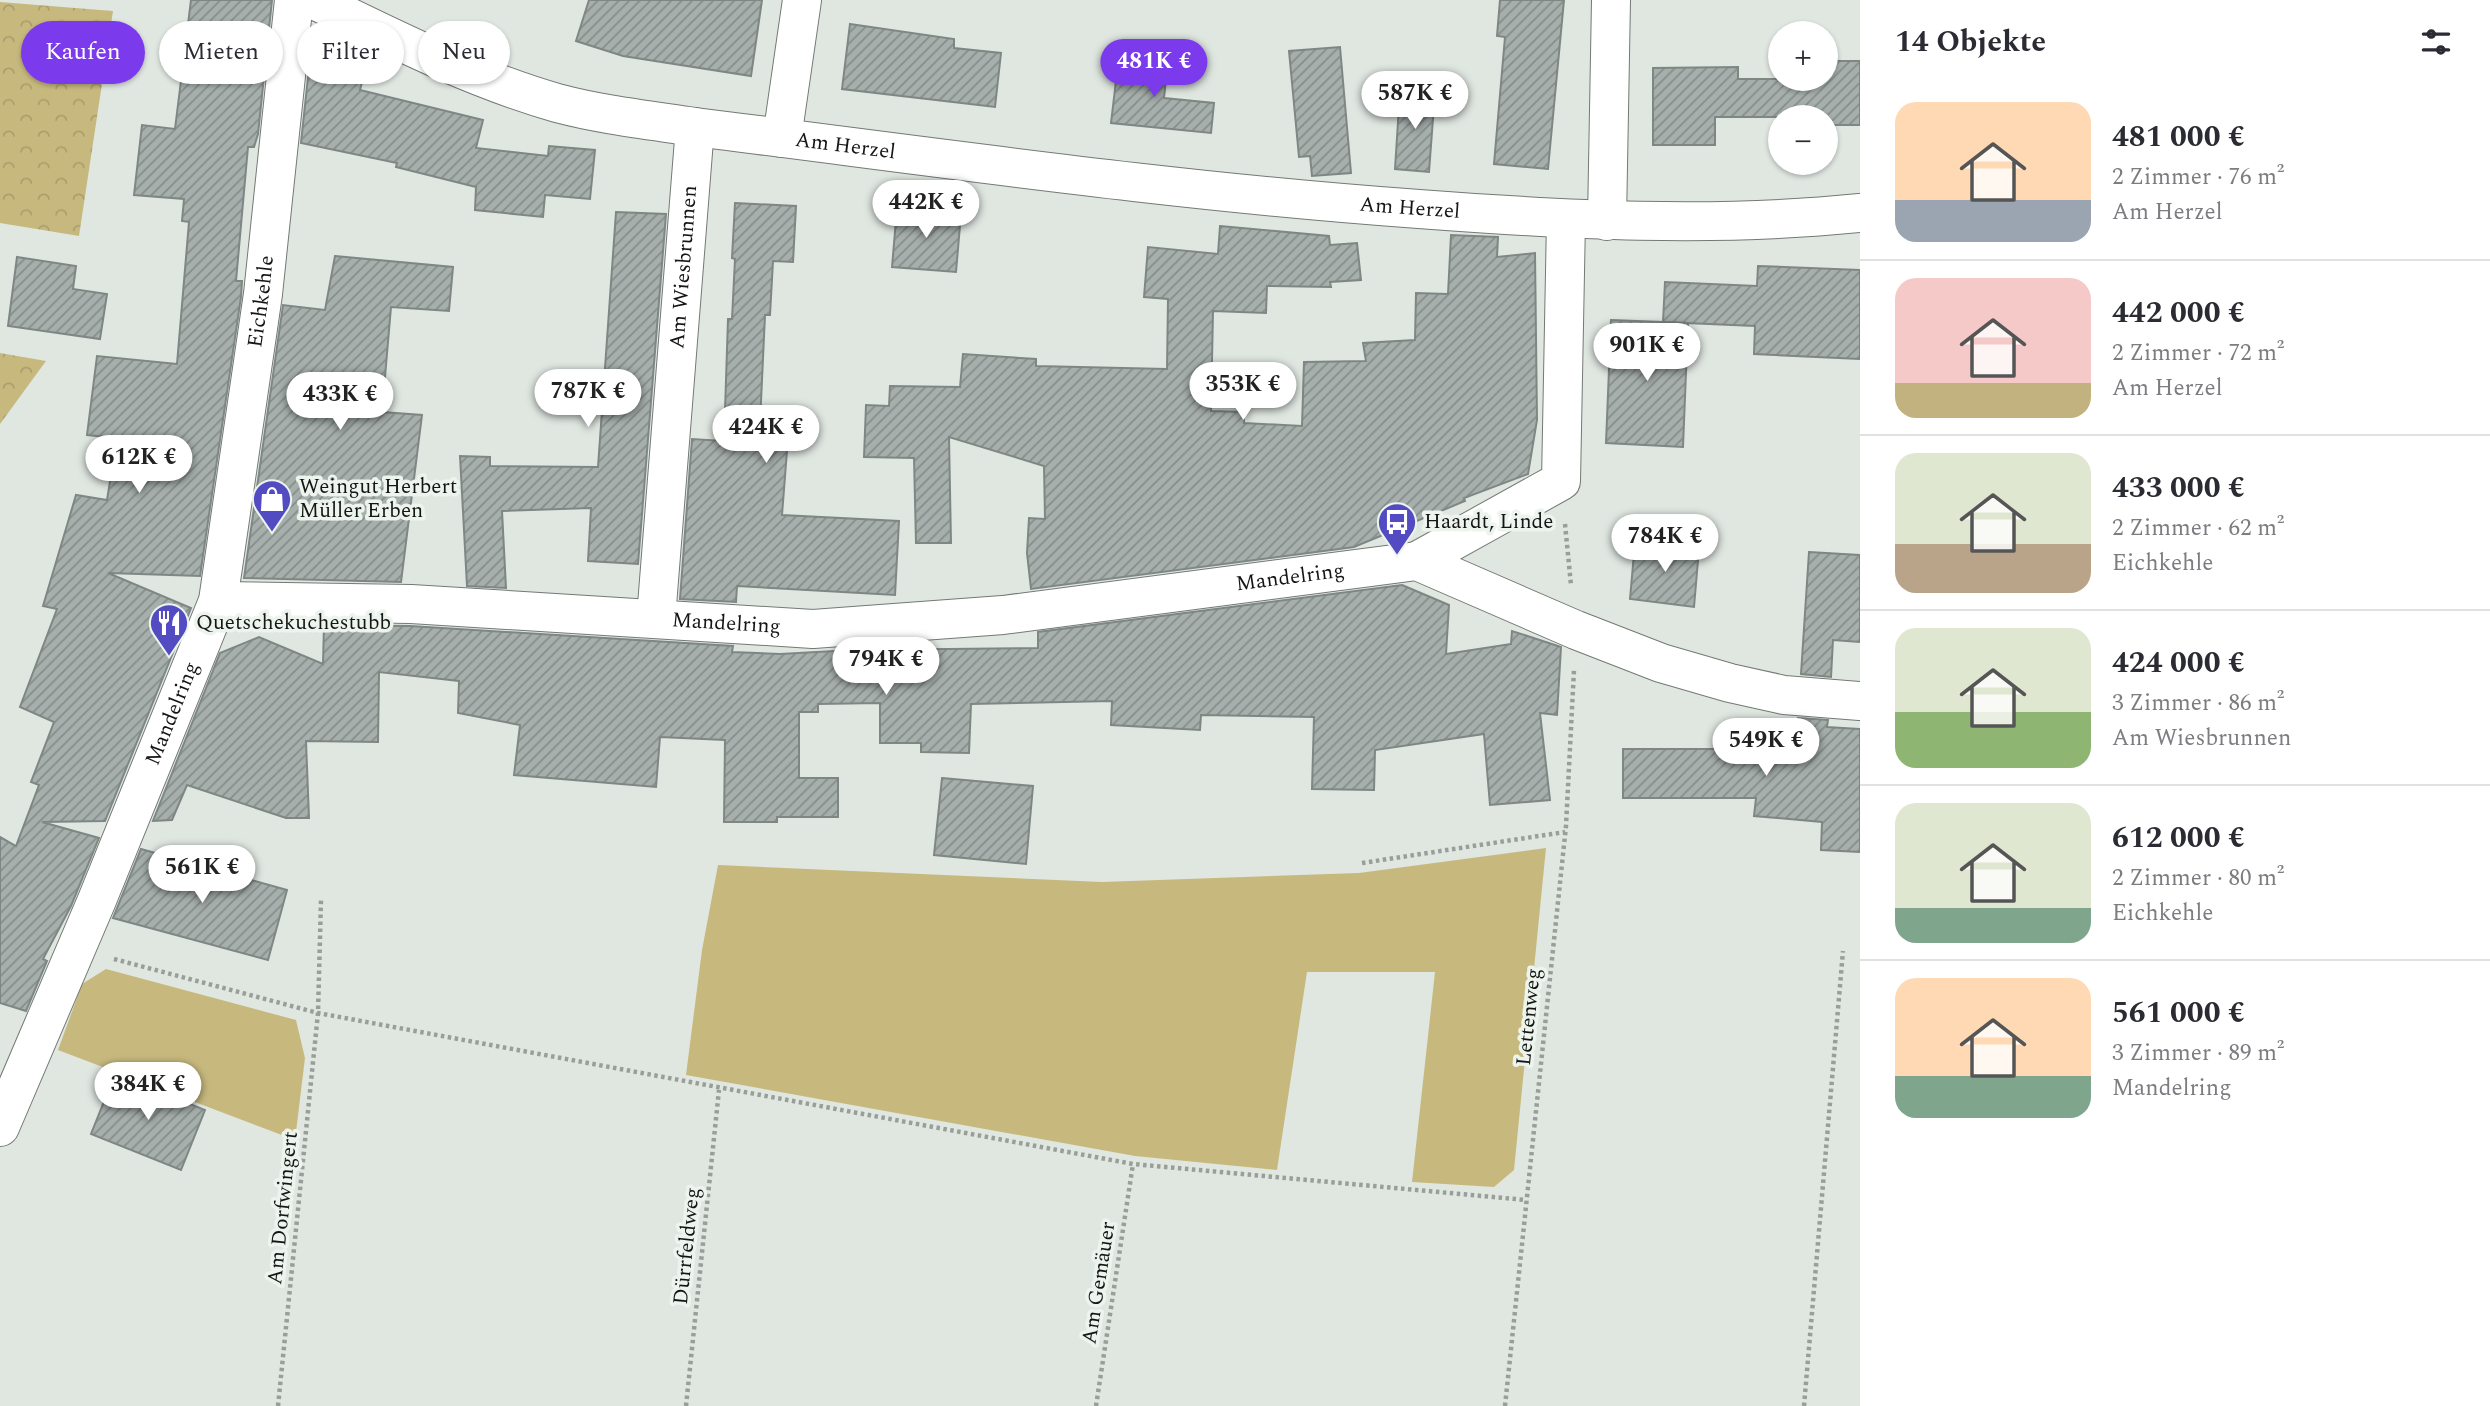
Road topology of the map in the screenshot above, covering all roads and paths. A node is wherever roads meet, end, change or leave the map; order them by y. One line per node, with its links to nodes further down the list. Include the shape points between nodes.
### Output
1 (294, 0): 12 (street, Eichkehle, via 263,294)
2 (314, 0): 5 (street, Am Herzel, via 482,76 556,102)
3 (802, 0): 6 (street)
4 (1611, 0): 9 (street)
5 (695, 127): 6 (street, Am Herzel); 13 (street, Am Wiesbrunnen)
6 (782, 138): 8 (street, Am Herzel, via 1303,201)
7 (1860, 213): 9 (street, Am Herzel, via 1725,221)
8 (1566, 220): 9 (street, Am Herzel); 10 (street)
9 (1607, 221)
10 (1560, 481): 11 (street); 14 (path, Lettenweg)
11 (1417, 561): 13 (street, Mandelring, via 1003,615 894,624 813,629); 14 (street)
12 (218, 601): 13 (street, Mandelring, via 411,604); 19 (street, Mandelring)
13 (656, 618)
14 (1576, 630): 15 (street, via 1661,663 1730,683 1784,695); 16 (path, Lettenweg)
15 (1860, 701)
16 (1565, 832): 17 (path); 25 (path, Lettenweg)
17 (1362, 863)
18 (321, 900): 21 (path, Am Dorfwingert)
19 (77, 948): 21 (path); 23 (street, Mandelring)
20 (1843, 951): 30 (path)
21 (318, 1013): 22 (path); 26 (path, Am Dorfwingert)
22 (719, 1090): 24 (path); 27 (path, Dürrfeldweg)
23 (0, 1127)
24 (1133, 1164): 25 (path); 28 (path, Am Gemäuer)
25 (1526, 1200): 29 (path, Lettenweg)
26 (278, 1406)
27 (686, 1406)
28 (1096, 1406)
29 (1505, 1406)
30 (1804, 1406)

